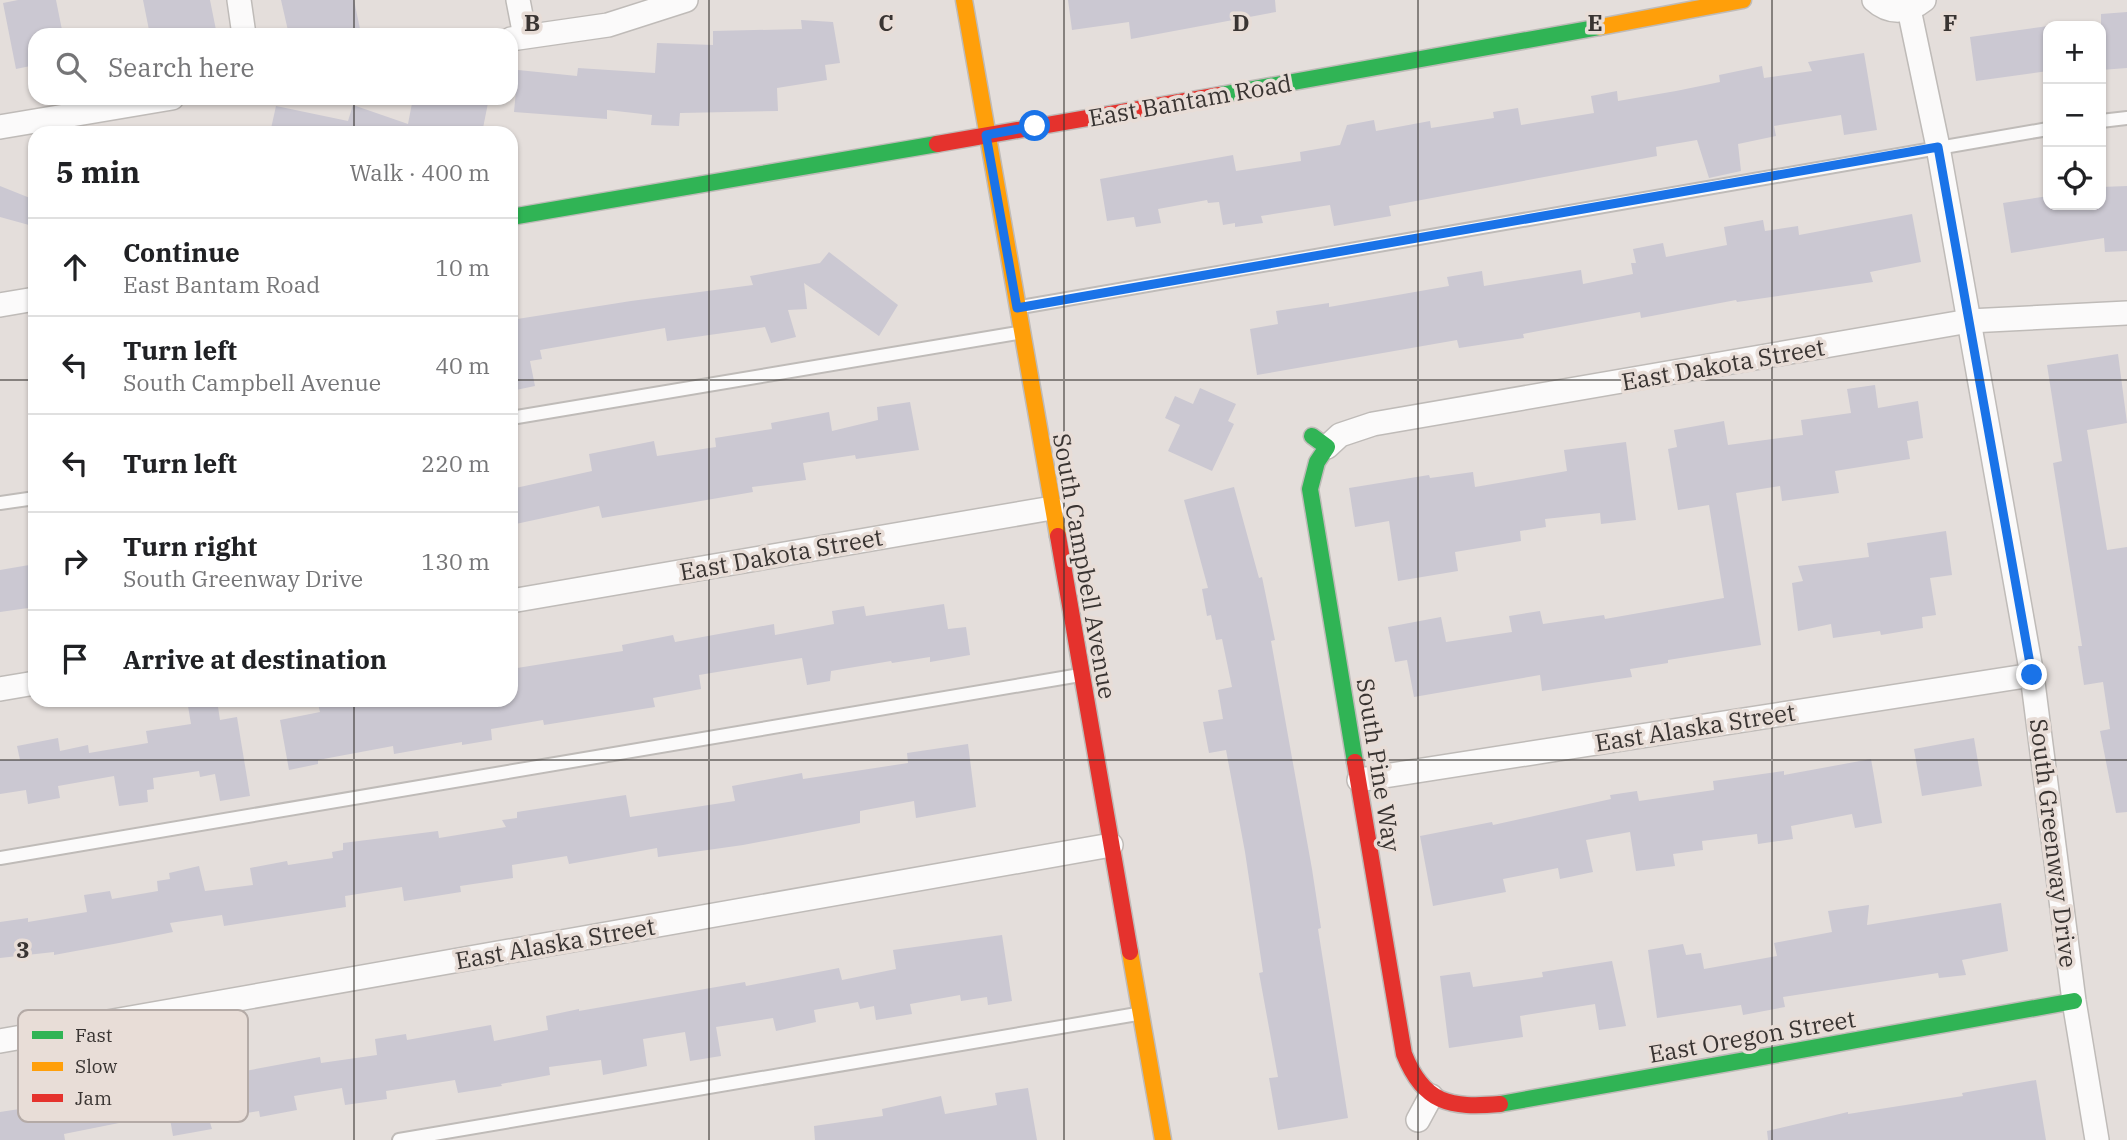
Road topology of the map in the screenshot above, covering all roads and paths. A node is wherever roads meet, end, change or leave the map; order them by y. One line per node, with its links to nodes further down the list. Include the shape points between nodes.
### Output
1 (239, 0): 8 (street)
2 (518, 0): 9 (street)
3 (686, 0): 9 (street, via 608,25)
4 (964, 0): 15 (street, South Campbell Avenue)
5 (1743, 0): 15 (street, East Bantam Road)
6 (1874, 0): 7 (street, via 1898,11)
7 (1916, 5): 16 (street, South Greenway Drive)
8 (243, 28)
9 (518, 37)
10 (130, 105): 13 (street)
11 (2127, 118): 12 (lane)
12 (2106, 120)
13 (0, 127)
14 (2043, 130): 16 (lane)
15 (986, 135): 17 (street, East Bantam Road); 20 (street, South Campbell Avenue)
16 (1938, 147): 20 (lane); 22 (street, South Greenway Drive)
17 (518, 216)
18 (28, 300): 19 (street)
19 (0, 305)
20 (1017, 308): 23 (street, South Campbell Avenue)
21 (2127, 313): 22 (street, East Dakota Street)
22 (1969, 321): 25 (street, East Dakota Street, via 1373,425); 31 (street, South Greenway Drive)
23 (1021, 332): 24 (lane); 28 (street, South Campbell Avenue)
24 (518, 417)
25 (1319, 441): 34 (street, South Pine Way, via 1310,489)
26 (28, 499): 27 (lane)
27 (0, 503)
28 (1052, 508): 29 (street, East Dakota Street); 30 (street, South Campbell Avenue)
29 (518, 600)
30 (1081, 675): 35 (street, South Campbell Avenue); 36 (lane)
31 (2032, 675): 34 (street, East Alaska Street); 37 (street, South Greenway Drive)
32 (28, 684): 33 (street)
33 (0, 689)
34 (1359, 780): 42 (street, South Pine Way, via 1404,1054 1416,1083)
35 (1111, 845): 38 (street, East Alaska Street); 39 (street, South Campbell Avenue)
36 (0, 858)
37 (2074, 1001): 42 (street, East Oregon Street, via 1507,1103 1468,1105); 46 (street, South Greenway Drive)
38 (176, 1010)
39 (1141, 1013): 44 (lane); 45 (street, South Campbell Avenue)
40 (18, 1038): 41 (street, East Alaska Street)
41 (0, 1041)
42 (1434, 1098): 43 (street)
43 (1418, 1120)
44 (399, 1140)
45 (1163, 1140)
46 (2097, 1140)

